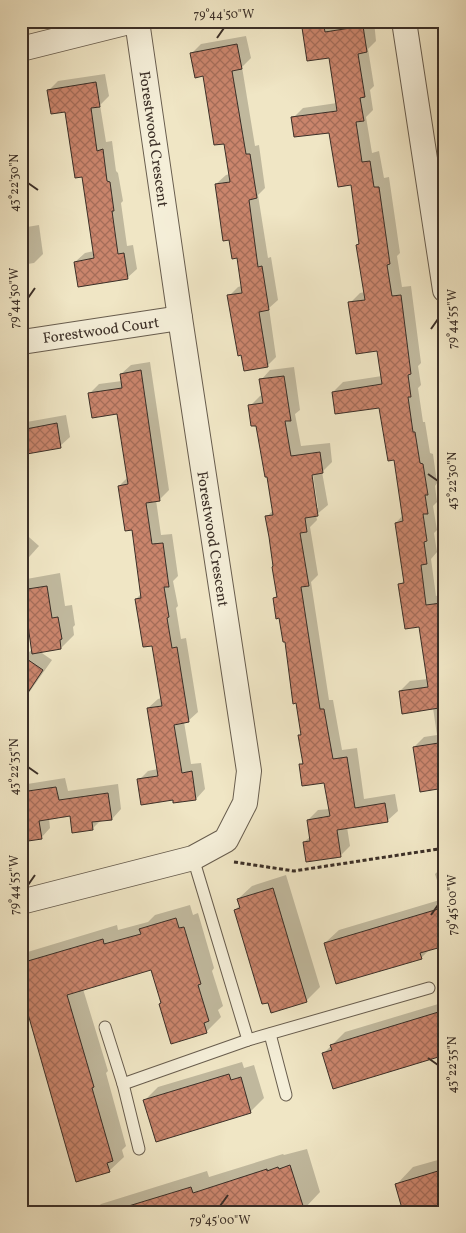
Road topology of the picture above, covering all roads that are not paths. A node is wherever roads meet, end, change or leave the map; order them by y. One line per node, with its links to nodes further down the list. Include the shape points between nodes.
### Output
1 (133, 21): 4 (street)
2 (138, 21): 6 (street, Forestwood Crescent)
3 (404, 21): 5 (street)
4 (21, 49)
5 (445, 290)
6 (180, 318): 7 (street, Forestwood Court); 8 (street, Forestwood Crescent, via 249,770 245,803 226,840)
7 (22, 342)
8 (203, 852): 9 (street, Forestwood Crescent); 13 (lane)
9 (21, 902)
10 (429, 988): 12 (lane)
11 (105, 1026): 14 (lane)
12 (270, 1034): 13 (lane); 15 (lane)
13 (248, 1040): 14 (lane)
14 (123, 1084): 16 (lane)
15 (286, 1095)
16 (139, 1149)

